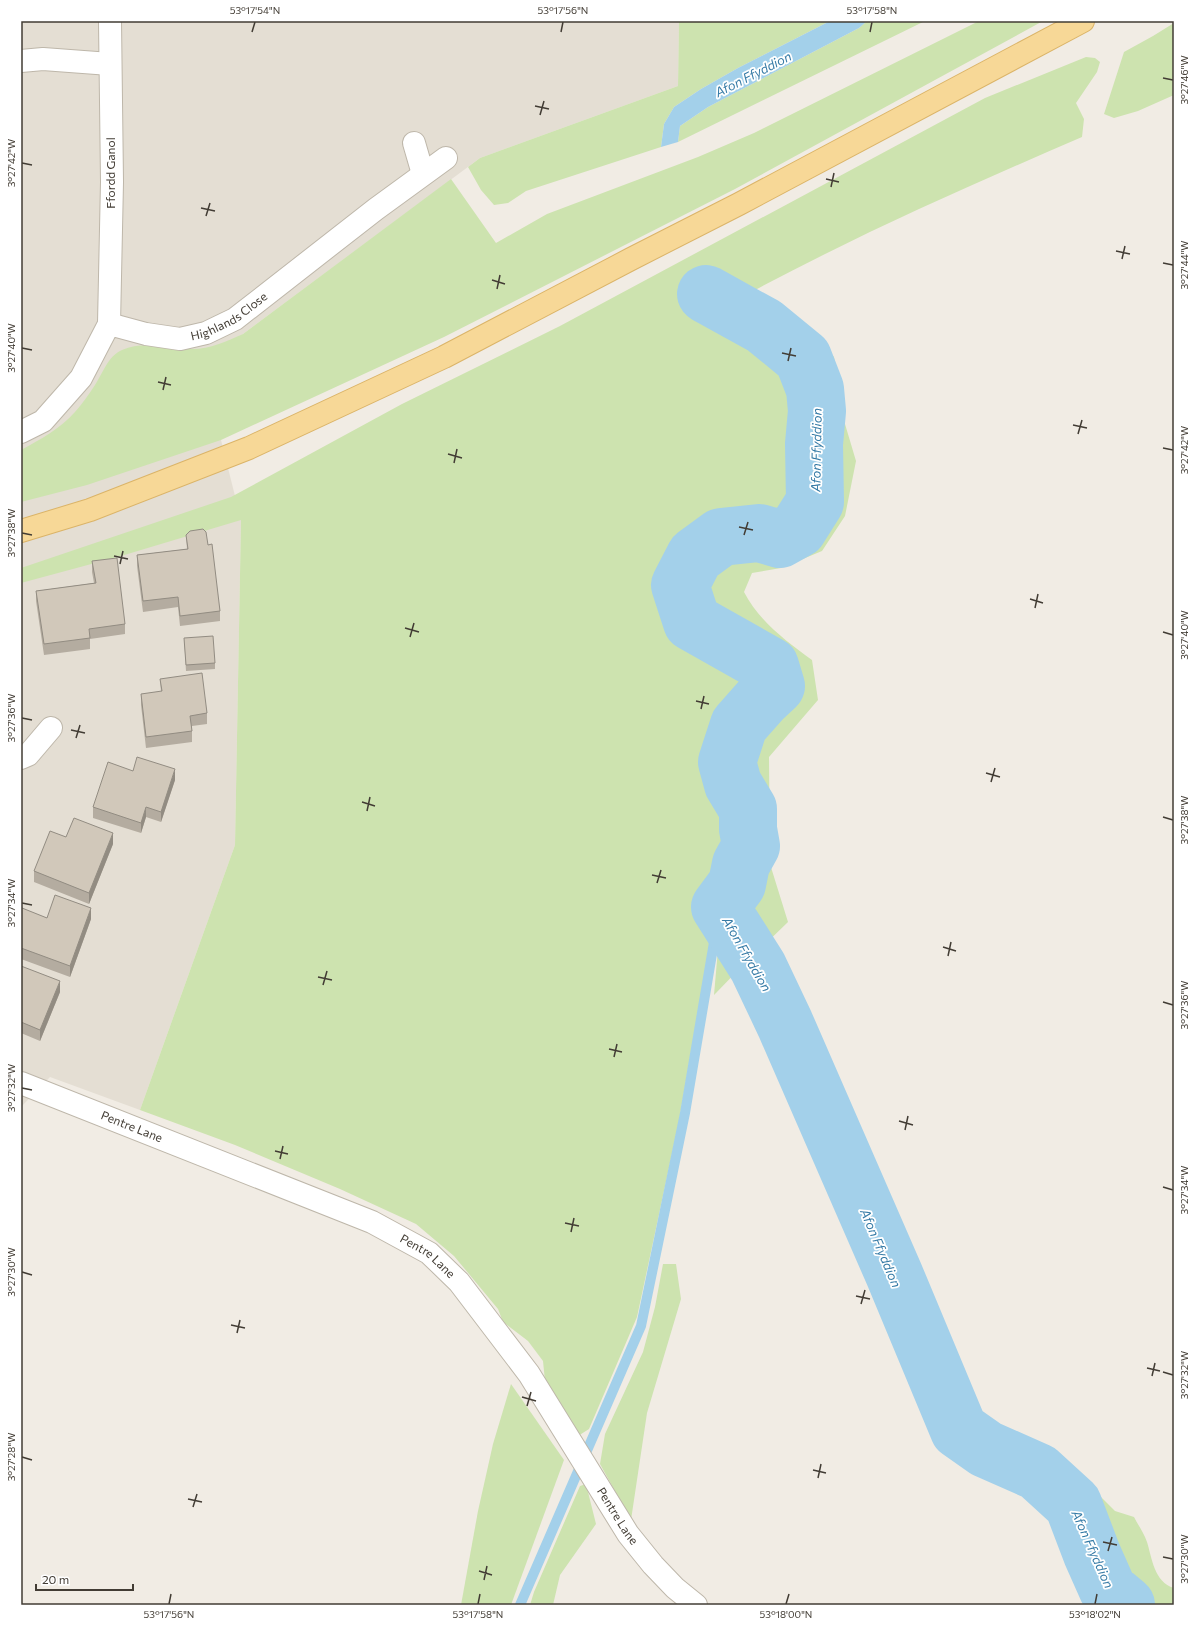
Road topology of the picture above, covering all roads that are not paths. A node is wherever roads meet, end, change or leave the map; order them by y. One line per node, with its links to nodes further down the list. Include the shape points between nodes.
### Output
1 (110, 21): 4 (street, Ffordd Ganol)
2 (1083, 21): 10 (main road, via 444,357 249,448 90,510)
3 (21, 61): 4 (street, via 43,59)
4 (110, 64): 8 (street, Ffordd Ganol, via 112,182)
5 (414, 143): 7 (street)
6 (446, 158): 7 (street, Highlands Close)
7 (423, 174): 8 (street, Highlands Close, via 234,319 206,333 180,339 146,334)
8 (109, 324): 9 (street, via 81,378 43,421)
9 (21, 432)
10 (21, 531)
11 (51, 728): 12 (street, via 28,755)
12 (21, 758)
13 (21, 1083): 14 (street, Pentre Lane, via 372,1222 429,1253 459,1282 529,1374 628,1534 675,1588)
14 (696, 1605)

